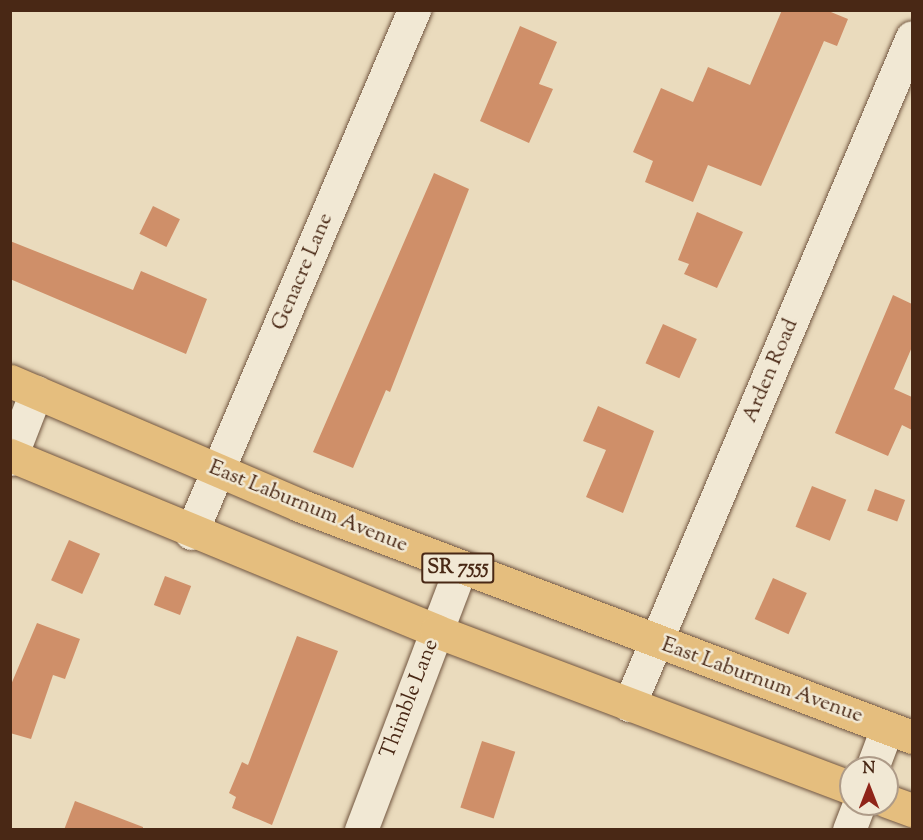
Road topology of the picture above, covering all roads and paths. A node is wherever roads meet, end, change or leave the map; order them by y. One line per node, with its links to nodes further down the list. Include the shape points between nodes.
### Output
1 (414, 10): 5 (street, Genacre Lane)
2 (912, 37): 9 (street, Arden Road)
3 (23, 387): 4 (street); 5 (main road, East Laburnum Avenue / SR 7555)
4 (11, 457): 6 (main road)
5 (218, 471): 6 (street, Genacre Lane); 7 (main road, East Laburnum Avenue / SR 7555)
6 (191, 533): 8 (main road)
7 (460, 569): 8 (street, Thimble Lane); 9 (main road, East Laburnum Avenue / SR 7555)
8 (436, 631): 10 (main road); 14 (street, Thimble Lane)
9 (656, 642): 10 (street, Arden Road); 11 (main road, East Laburnum Avenue / SR 7555)
10 (629, 705): 13 (main road)
11 (900, 733): 12 (street)
12 (882, 756)
13 (839, 784)
14 (361, 830)

